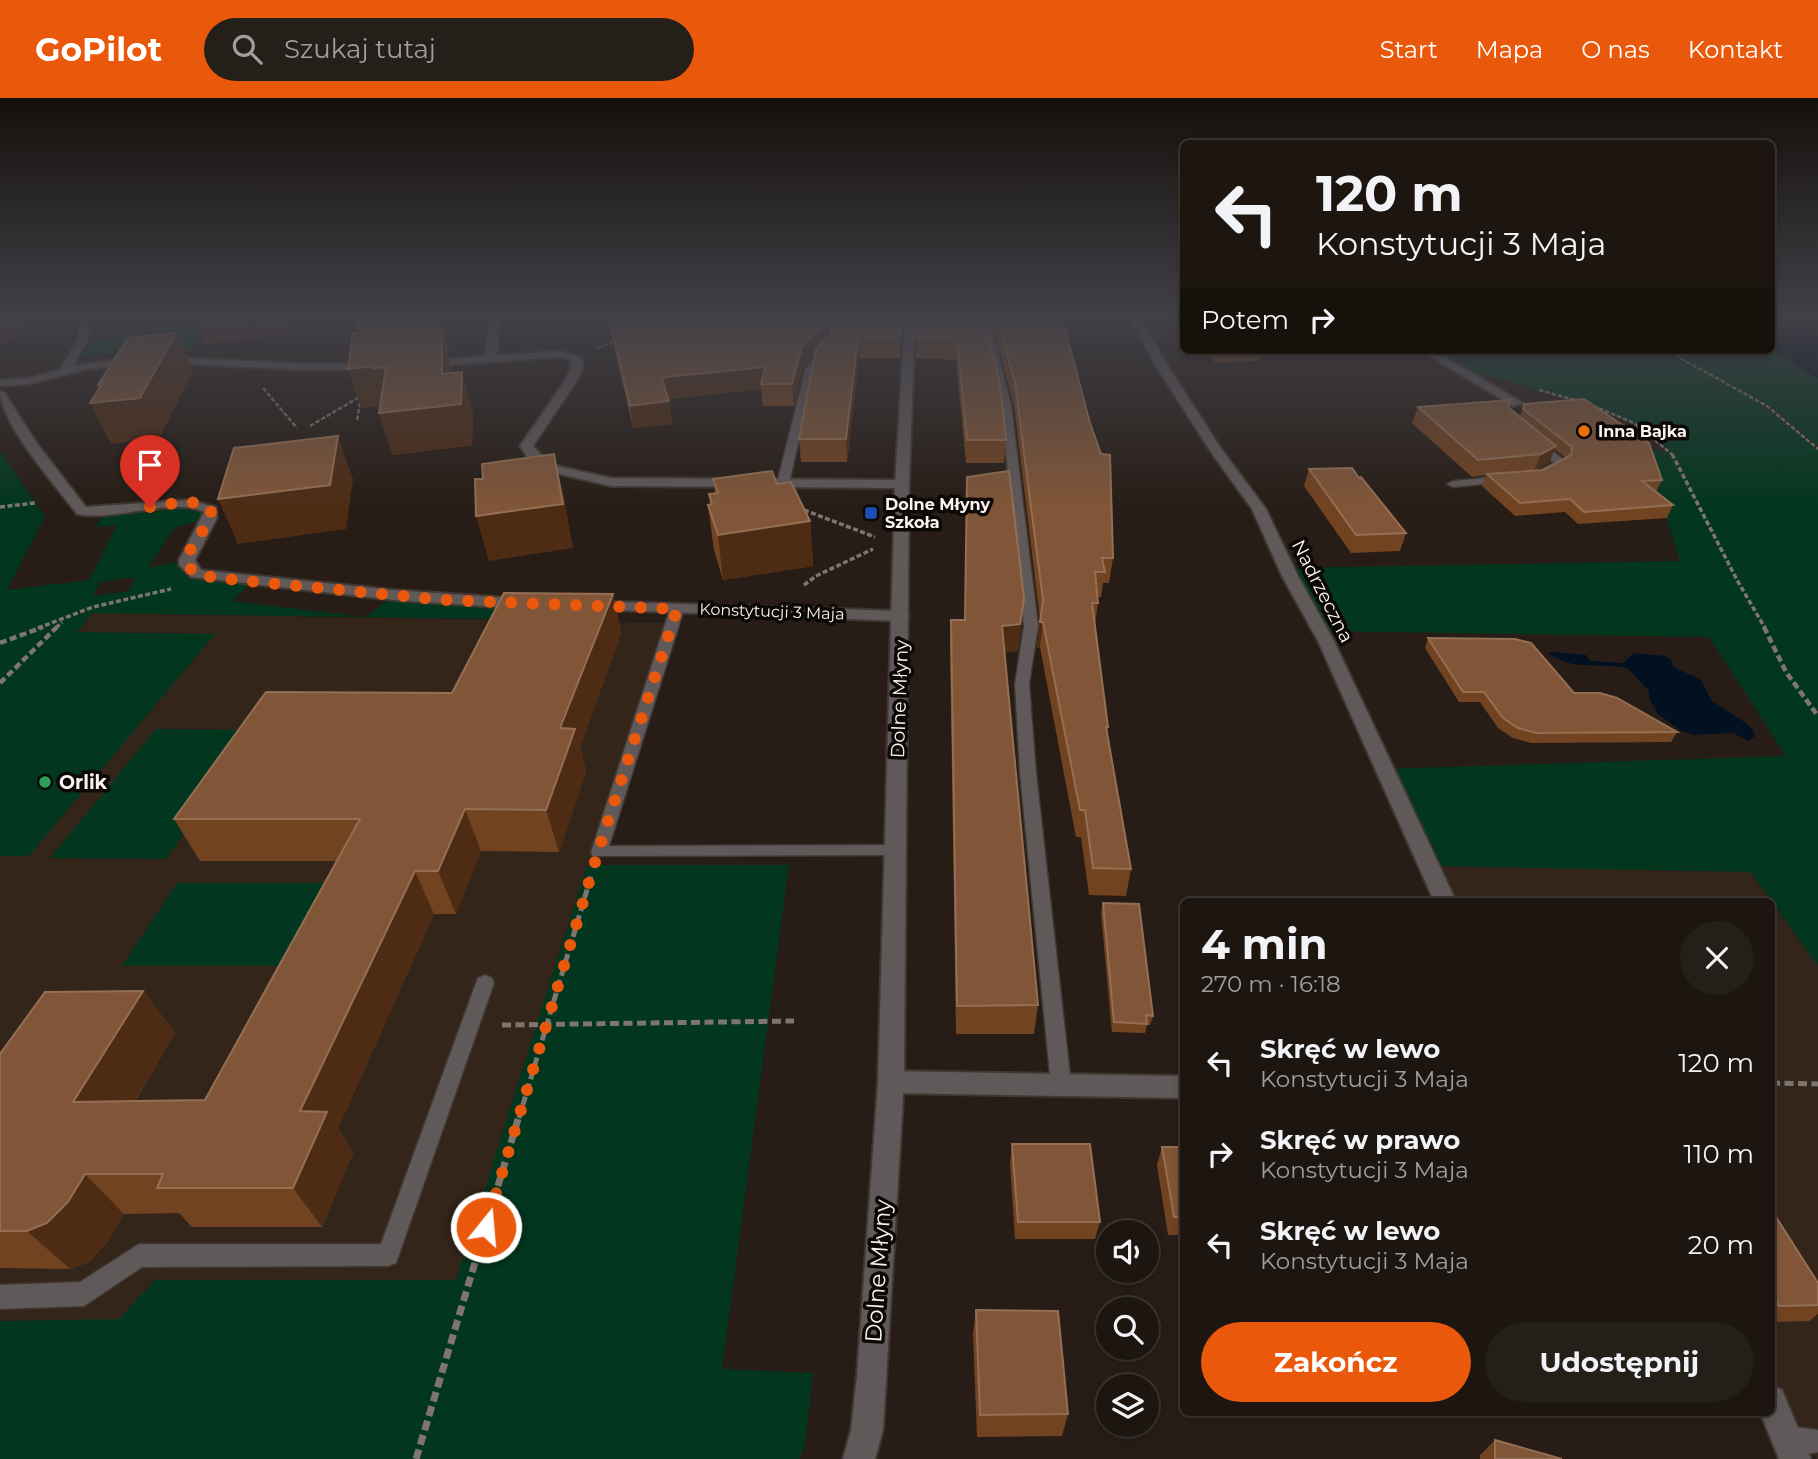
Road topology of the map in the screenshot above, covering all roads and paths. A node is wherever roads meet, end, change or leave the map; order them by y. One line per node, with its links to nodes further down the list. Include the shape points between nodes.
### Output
1 (31, 381): 10 (street)
2 (257, 381): 18 (path)
3 (571, 381): 23 (street, via 526,446 549,467 611,482)
4 (808, 381): 23 (lane)
5 (907, 381): 24 (street, Dolne Młyny)
6 (1000, 381): 51 (lane, via 1031,626 1022,684)
7 (1171, 381): 43 (street, Nadrzeczna, via 1259,509 1326,641)
8 (1472, 381): 15 (street)
9 (1721, 381): 20 (path, via 1767,406)
10 (0, 383)
11 (1529, 387): 12 (path)
12 (1579, 402)
13 (3, 405): 29 (street, via 82,511 100,513 189,502 207,506 210,518 188,553 187,565 196,574)
14 (1591, 405): 40 (path, via 1634,423 1675,456 1786,672)
15 (1515, 408)
16 (357, 420): 17 (path, via 361,396)
17 (310, 426)
18 (297, 428)
19 (1520, 430): 21 (lane, via 1561,463)
20 (1818, 449)
21 (1538, 476)
22 (1514, 478): 25 (lane)
23 (783, 482): 24 (street)
24 (902, 484): 35 (street, Dolne Młyny)
25 (1453, 485)
26 (35, 503): 27 (path)
27 (0, 507)
28 (877, 548): 30 (path)
29 (216, 578): 31 (street); 37 (path, via 93,607)
30 (800, 588)
31 (502, 603): 32 (street); 36 (lane)
32 (533, 604)
33 (570, 606): 34 (street, Konstytucji 3 Maja)
34 (677, 609): 35 (street, Konstytucji 3 Maja); 42 (lane)
35 (901, 616): 41 (street, Dolne Młyny)
36 (493, 617)
37 (65, 619): 38 (path); 39 (path)
38 (0, 643)
39 (0, 683)
40 (1818, 716)
41 (895, 851): 42 (lane); 48 (street, Dolne Młyny)
42 (598, 852): 46 (path)
43 (1444, 898)
44 (485, 983): 47 (lane)
45 (794, 1021): 46 (path)
46 (547, 1025): 47 (path); 56 (path)
47 (470, 1026): 53 (lane, via 388,1255 139,1256 84,1294)
48 (891, 1082): 51 (street); 57 (street, Dolne Młyny, via 872,1375)
49 (1775, 1083): 50 (path)
50 (1818, 1084)
51 (1061, 1085): 52 (street)
52 (1180, 1087)
53 (0, 1297)
54 (1775, 1407): 55 (street)
55 (1799, 1446)
56 (416, 1459)
57 (859, 1459)

